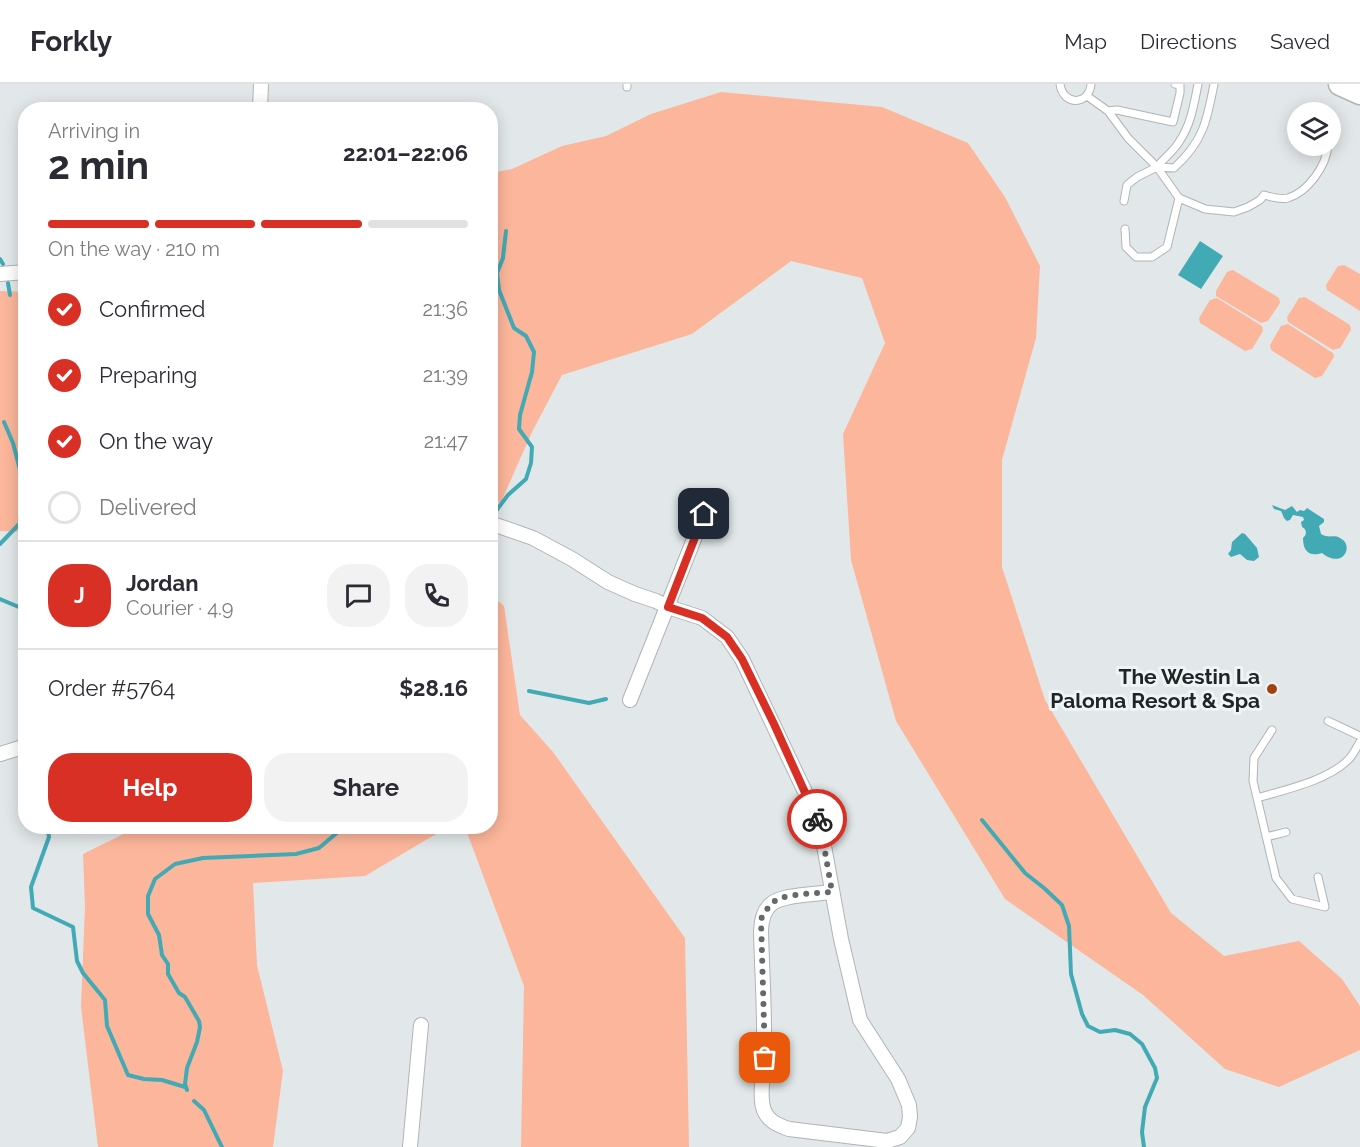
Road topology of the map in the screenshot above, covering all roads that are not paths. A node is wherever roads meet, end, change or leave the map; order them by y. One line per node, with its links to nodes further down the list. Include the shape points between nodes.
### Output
1 (261, 84): 10 (street)
2 (1060, 84): 9 (lane, via 1061,92 1070,100)
3 (1091, 84): 9 (lane)
4 (1175, 84): 11 (lane, via 1180,85 1180,93 1173,122)
5 (1198, 84): 13 (lane, via 1185,133)
6 (1214, 84): 13 (lane, via 1201,135 1174,168)
7 (1340, 84): 8 (main road)
8 (1360, 93)
9 (1087, 96): 11 (lane)
10 (260, 102)
11 (1108, 111): 13 (lane)
12 (1325, 156): 14 (lane, via 1314,178 1289,198 1264,195 1234,212 1204,209)
13 (1157, 167): 14 (lane); 15 (lane, via 1127,185)
14 (1179, 198): 16 (lane, via 1167,247 1152,257 1136,256 1126,247)
15 (1124, 201)
16 (1125, 229)
17 (18, 273): 18 (street)
18 (0, 274)
19 (704, 514): 21 (street)
20 (498, 526): 21 (street, via 533,538 608,582)
21 (668, 607): 22 (street); 33 (street, via 702,618 727,637 742,659 816,815)
22 (630, 700)
23 (1328, 721): 25 (lane)
24 (1272, 730): 29 (lane, via 1254,758)
25 (1360, 736)
26 (1360, 742): 29 (lane, via 1350,759 1336,770)
27 (18, 748): 28 (street)
28 (0, 754)
29 (1257, 798): 31 (lane)
30 (1287, 832): 31 (lane)
31 (1266, 837): 32 (lane, via 1276,878 1292,899 1325,907)
32 (1318, 877)
33 (832, 892): 33 (street, via 785,897 764,904 764,1120 789,1130 887,1141 908,1137 909,1105 898,1079 860,1020)
34 (421, 1024): 35 (street)
35 (410, 1147)

